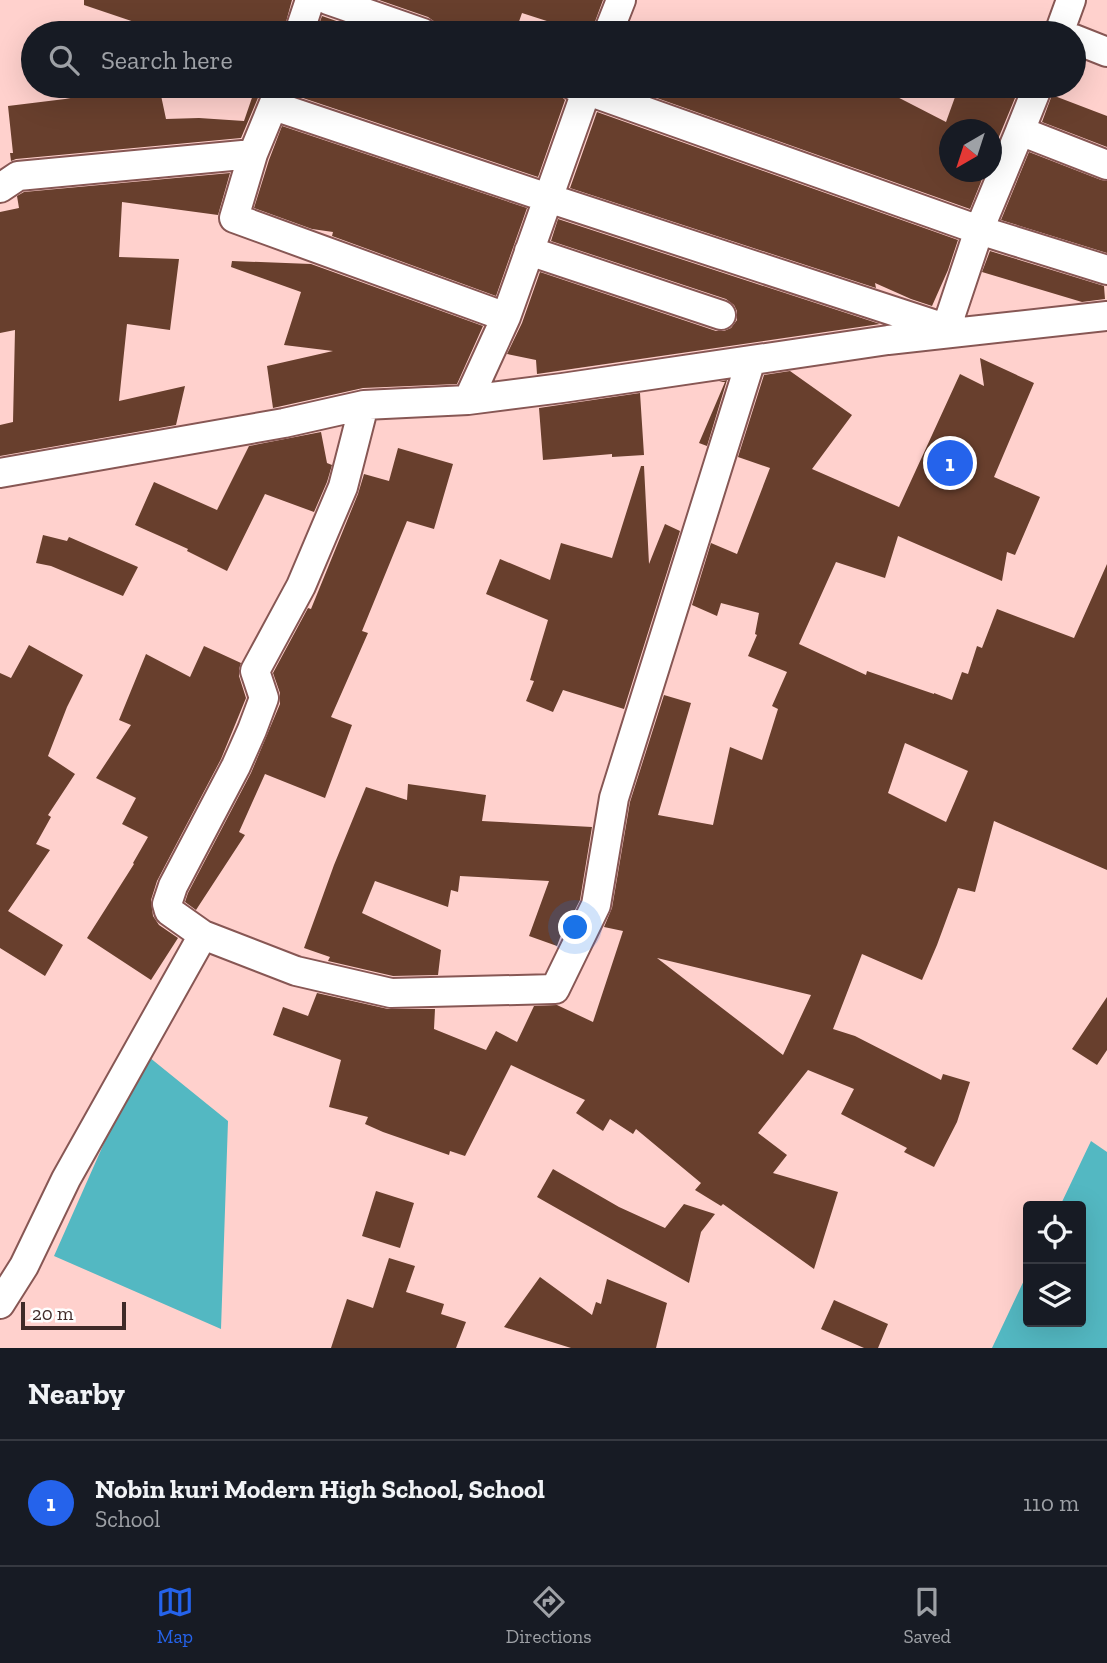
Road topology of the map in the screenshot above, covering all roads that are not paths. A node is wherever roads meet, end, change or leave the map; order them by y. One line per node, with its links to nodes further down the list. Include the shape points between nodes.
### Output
1 (310, 0): 5 (street)
2 (328, 0): 6 (street)
3 (621, 0): 7 (street)
4 (1071, 0): 8 (street)
5 (303, 21)
6 (388, 21)
7 (613, 21)
8 (1063, 21)
9 (1086, 43): 10 (street)
10 (1107, 51)
11 (276, 98): 17 (street)
12 (282, 98): 20 (street)
13 (580, 98): 20 (street)
14 (613, 98): 21 (street)
15 (1033, 98): 16 (street)
16 (1020, 131): 18 (street); 21 (street)
17 (253, 155): 19 (street, via 18,176); 26 (street, via 234,218)
18 (1107, 165)
19 (0, 188)
20 (548, 198): 22 (street); 27 (street)
21 (979, 230): 23 (street); 27 (street)
22 (529, 251): 24 (street); 26 (street)
23 (1107, 270)
24 (721, 315)
25 (1107, 316): 27 (street)
26 (506, 317): 29 (street)
27 (941, 331): 28 (street)
28 (751, 360): 29 (street); 32 (street, via 614,798 596,905 555,989 391,993 296,971)
29 (468, 400): 30 (street)
30 (364, 405): 31 (street); 32 (street, via 337,500 301,586 255,671 264,698 252,730 167,904 169,911)
31 (0, 473)
32 (203, 935): 33 (street)
33 (0, 1304)

